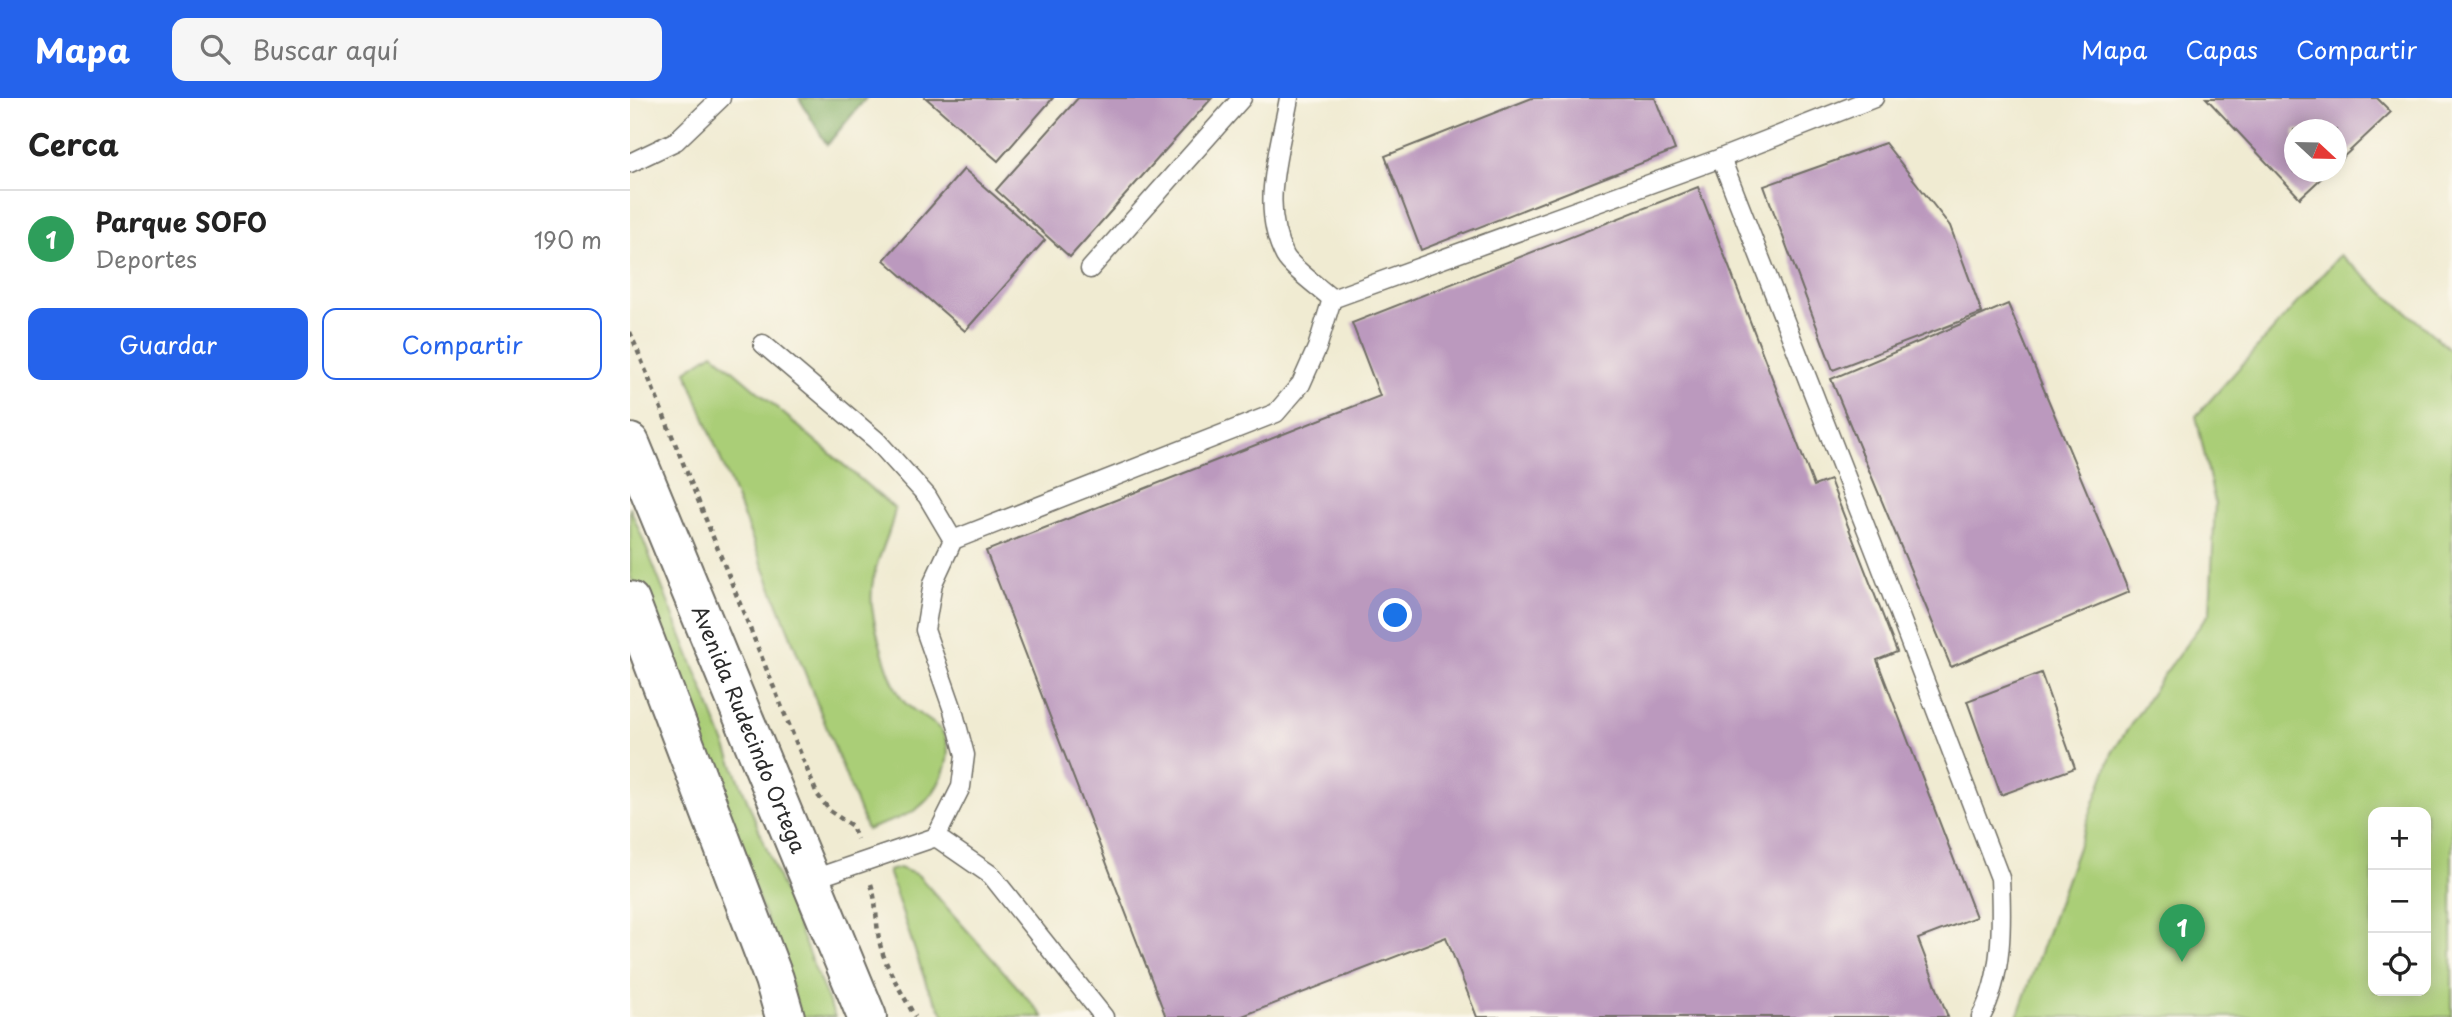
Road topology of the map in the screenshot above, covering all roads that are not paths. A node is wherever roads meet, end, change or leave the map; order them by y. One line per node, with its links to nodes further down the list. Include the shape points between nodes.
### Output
1 (721, 98): 6 (lane, via 676,141)
2 (1242, 98): 7 (lane)
3 (1289, 98): 8 (lane, via 1272,189 1272,218 1286,258)
4 (1874, 98): 5 (lane)
5 (1721, 158): 8 (lane); 18 (lane, via 2000,878 2002,927 1991,998)
6 (630, 163)
7 (1090, 270)
8 (1332, 299): 11 (lane, via 1301,384 1276,413)
9 (763, 344): 11 (lane, via 876,440 927,496)
10 (630, 443): 14 (main road, Avenida Rudecindo Ortega)
11 (953, 540): 13 (lane, via 933,583 925,629 965,755 961,786)
12 (630, 601): 15 (main road)
13 (936, 836): 14 (lane); 17 (lane, via 991,875)
14 (810, 880): 16 (main road, Avenida Rudecindo Ortega)
15 (785, 1017)
16 (867, 1017)
17 (1104, 1017)
18 (1981, 1017)

